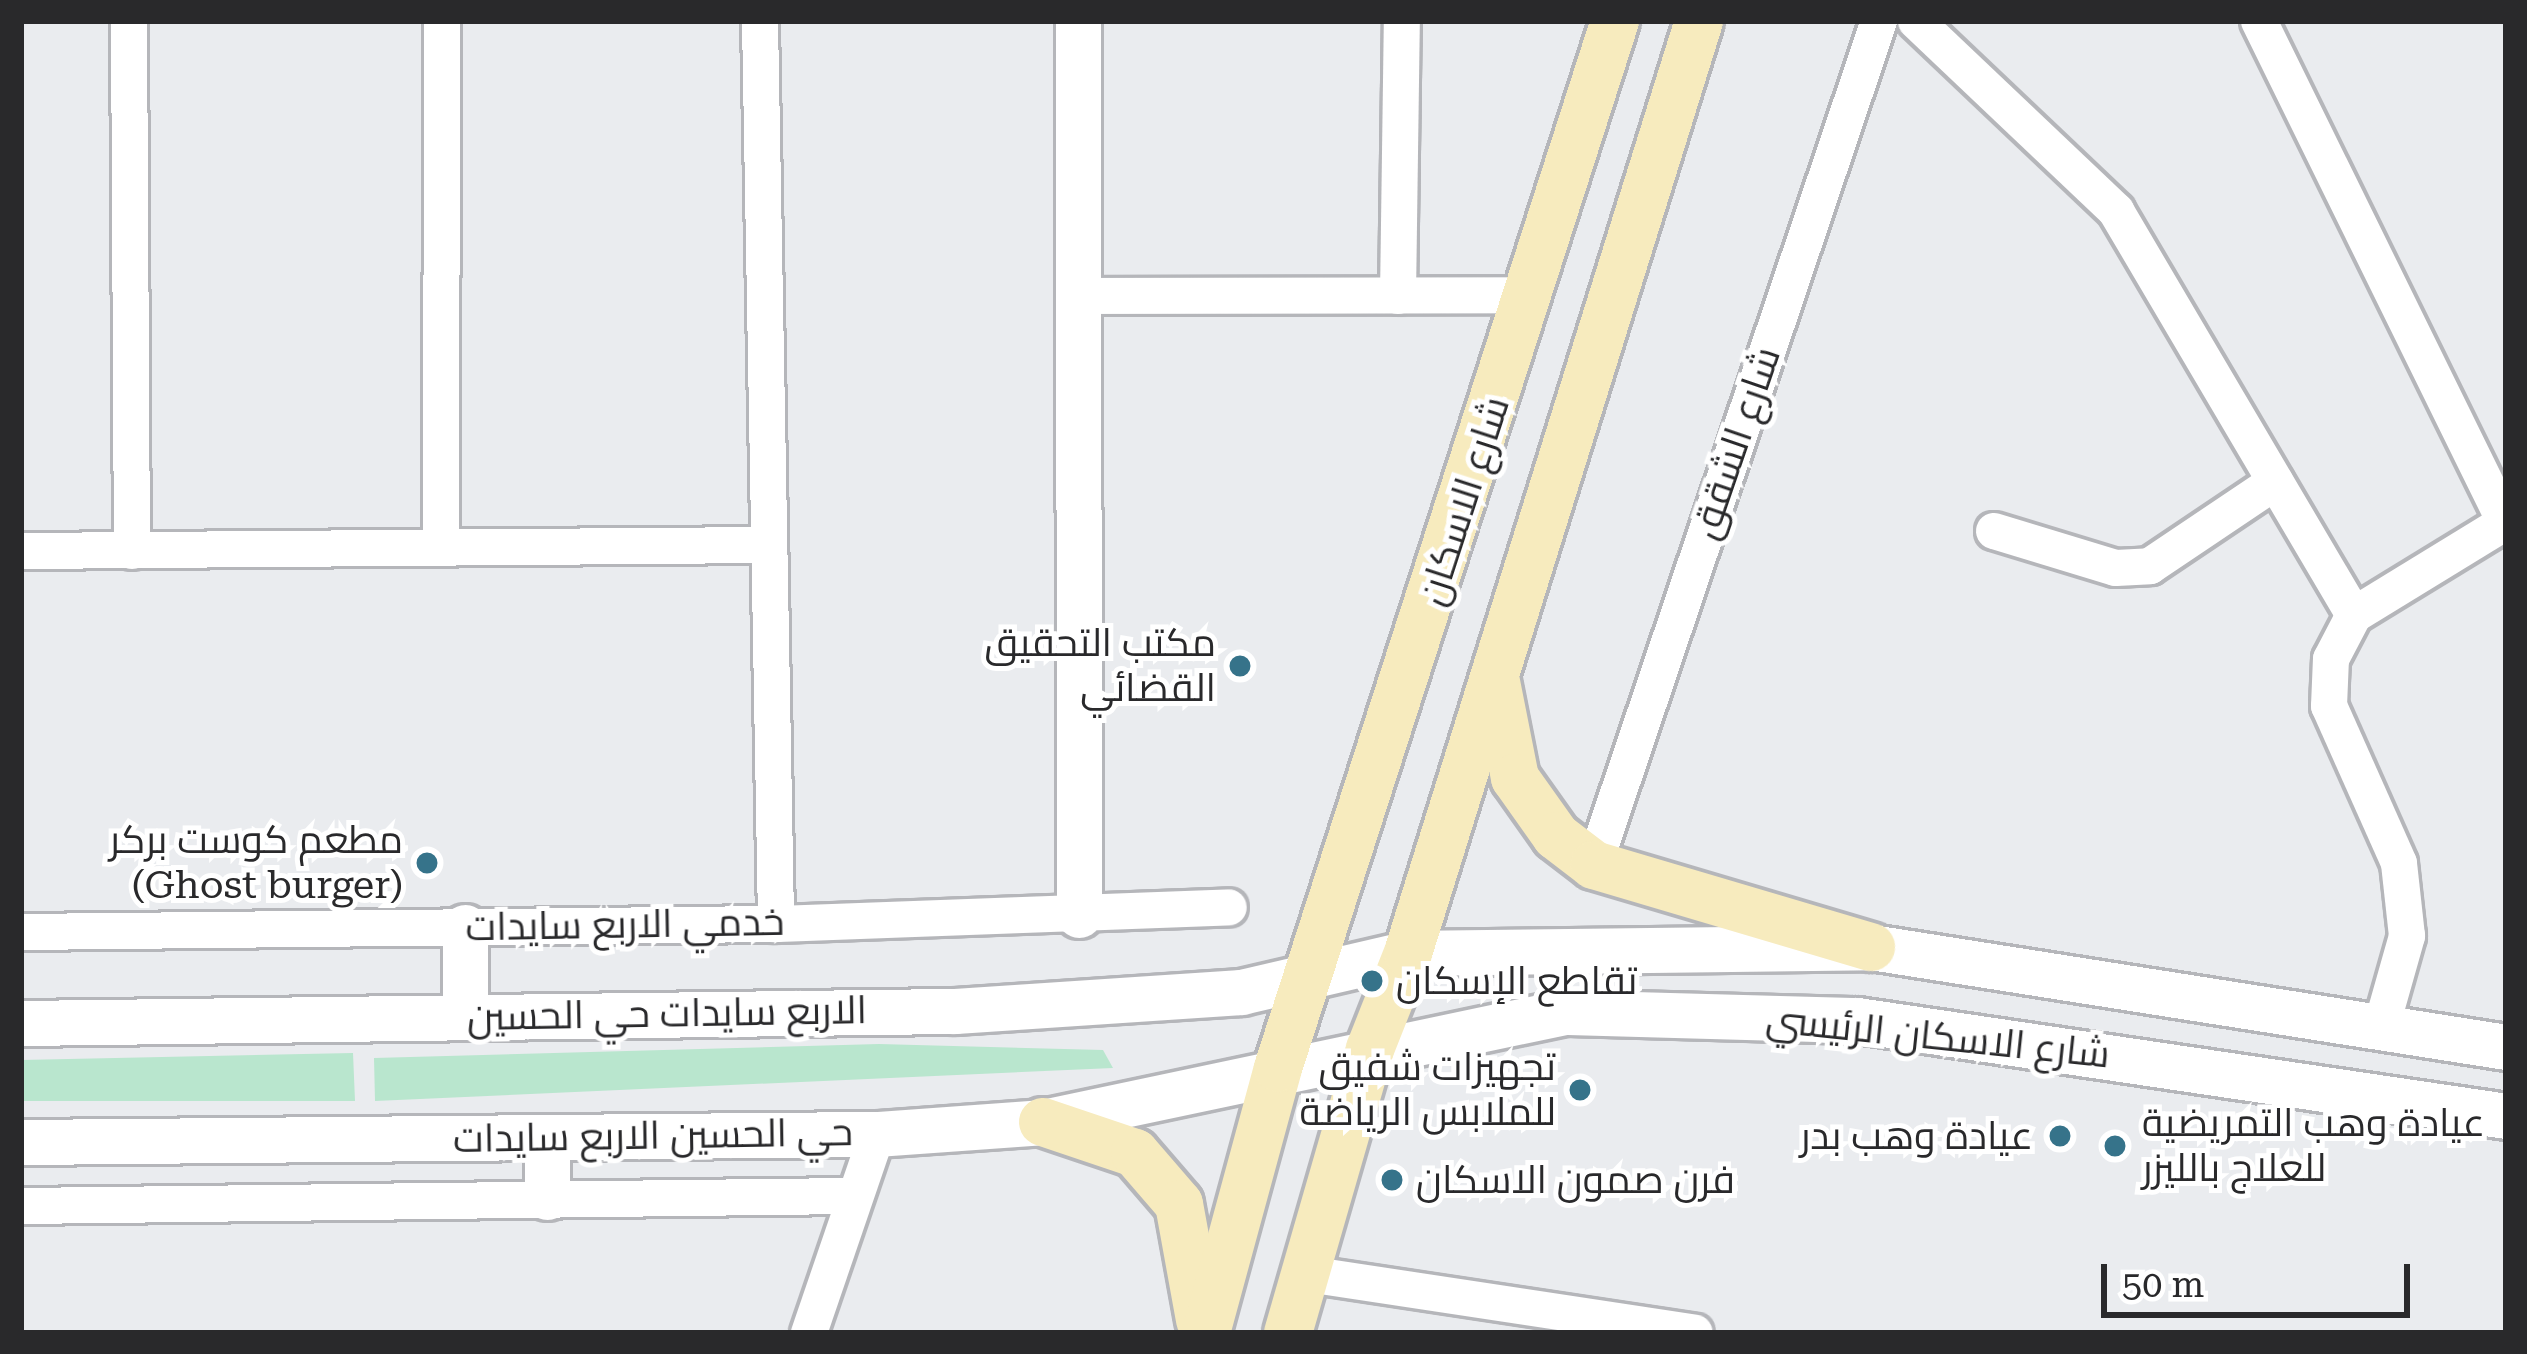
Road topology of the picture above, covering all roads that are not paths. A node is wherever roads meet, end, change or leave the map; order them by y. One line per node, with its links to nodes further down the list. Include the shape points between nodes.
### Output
1 (129, 21): 19 (street)
2 (442, 21): 18 (street)
3 (760, 21): 17 (street)
4 (1078, 21): 11 (street)
5 (1402, 21): 12 (street)
6 (1615, 21): 13 (main road, شارع الاسكان)
7 (1700, 21): 22 (main road, شارع الاسكان)
8 (1879, 21): 23 (street, شارع الشقق)
9 (1916, 21): 14 (street, via 2116,211)
10 (2259, 21): 15 (street)
11 (1079, 296): 12 (street); 25 (street)
12 (1398, 296): 13 (street)
13 (1528, 296): 31 (main road, شارع الاسكان)
14 (2275, 482): 16 (street, via 2150,566 2116,568); 21 (street)
15 (2506, 523): 21 (street)
16 (1994, 531)
17 (765, 545): 18 (street); 26 (street)
18 (441, 548): 19 (street)
19 (132, 550): 20 (street)
20 (21, 551)
21 (2354, 615): 34 (street, via 2332,659 2329,706 2399,863 2407,936)
22 (1494, 672): 23 (main road, via 1515,778 1556,836); 30 (main road, شارع الاسكان)
23 (1594, 865): 29 (main road)
24 (1228, 907): 25 (street, خدمي الاربع سايدات)
25 (1078, 915): 26 (street, خدمي الاربع سايدات)
26 (776, 924): 27 (street, خدمي الاربع سايدات)
27 (465, 927): 28 (street, خدمي الاربع سايدات); 32 (street)
28 (21, 932)
29 (1871, 947): 30 (street, شارع الاسكان الرئيسي); 34 (street, شارع الاسكان الرئيسي)
30 (1408, 953): 31 (street, الاربع سايدات حي الحسين); 36 (main road, شارع الاسكان)
31 (1312, 980): 32 (street, الاربع سايدات حي الحسين, via 1143,1003 979,1010); 37 (main road, شارع الاسكان)
32 (465, 1016): 33 (street, الاربع سايدات حي الحسين)
33 (21, 1023)
34 (2381, 1028): 35 (street, شارع الاسكان الرئيسي)
35 (2506, 1048)
36 (1370, 1049): 37 (street, شارع الاسكان الرئيسي); 38 (street, شارع الاسكان الرئيسي, via 1564,1012 1857,1020); 46 (main road)
37 (1278, 1068): 39 (street, حي الحسين الاربع سايدات); 48 (main road)
38 (2506, 1115)
39 (1043, 1122): 40 (street, حي الحسين الاربع سايدات); 48 (main road, via 1135,1153 1179,1204)
40 (877, 1134): 41 (street, حي الحسين الاربع سايدات); 43 (street)
41 (547, 1138): 42 (street, حي الحسين الاربع سايدات); 44 (street)
42 (21, 1142)
43 (855, 1196): 44 (street); 47 (street)
44 (547, 1197): 45 (street)
45 (21, 1206)
46 (1307, 1274): 49 (main road); 50 (street)
47 (809, 1333)
48 (1204, 1333)
49 (1288, 1333)
50 (1695, 1333)

